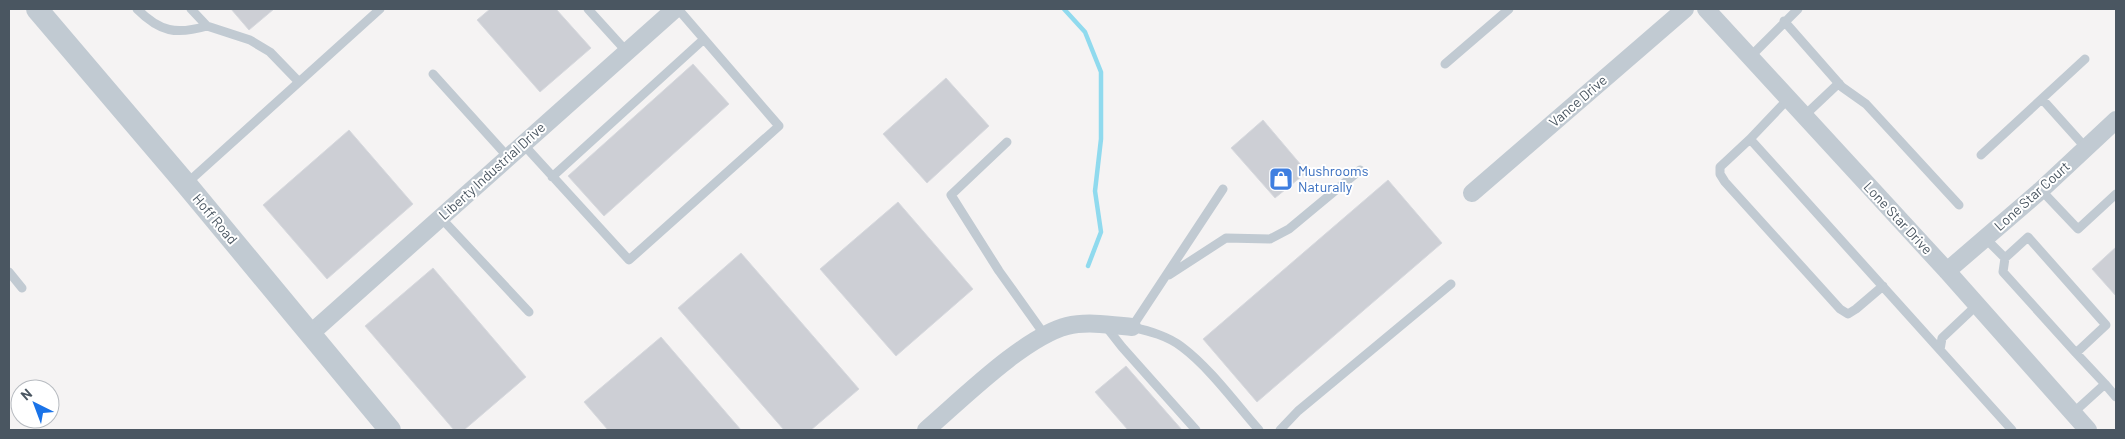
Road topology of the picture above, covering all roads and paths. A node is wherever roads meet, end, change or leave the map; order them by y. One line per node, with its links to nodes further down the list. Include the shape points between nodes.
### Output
1 (37, 9): 33 (street, Hoff Road)
2 (138, 9): 12 (lane, via 163,29 183,31)
3 (191, 9): 12 (lane)
4 (380, 9): 19 (lane)
5 (588, 9): 14 (lane)
6 (676, 9): 13 (lane); 14 (street, Liberty Industrial Drive)
7 (1509, 9): 17 (lane)
8 (1685, 9): 36 (street, Vance Drive)
9 (1706, 9): 15 (street, Lone Star Drive)
10 (1798, 9): 11 (lane)
11 (1784, 21): 15 (lane); 20 (lane)
12 (207, 26): 19 (lane, via 257,44 270,52)
13 (704, 39): 32 (lane); 32 (lane, via 779,126 629,260)
14 (627, 52): 27 (street, Liberty Industrial Drive)
15 (1750, 57): 21 (street, Lone Star Drive)
16 (2086, 59): 22 (lane)
17 (1445, 64)
18 (433, 74): 30 (lane)
19 (299, 82): 33 (lane)
20 (1839, 83): 23 (lane); 38 (lane, via 1866,104)
21 (1788, 98): 23 (street, Lone Star Drive); 25 (lane)
22 (2042, 99): 28 (lane); 29 (lane)
23 (1804, 116): 42 (street, Lone Star Drive)
24 (2113, 128): 28 (street, Lone Star Court)
25 (1750, 139): 46 (lane); 46 (lane, via 1720,167 1725,182 1840,309 1848,314)
26 (1007, 142): 53 (lane, via 951,195)
27 (523, 144): 30 (street, Liberty Industrial Drive); 32 (lane)
28 (2086, 148): 35 (street, Lone Star Court)
29 (1981, 155)
30 (508, 158): 39 (street, Liberty Industrial Drive)
31 (1360, 170): 44 (lane, via 1270,239 1226,238)
32 (552, 177)
33 (186, 184): 52 (street, Hoff Road)
34 (1224, 189): 44 (lane)
35 (2041, 190): 37 (lane, via 2078,230); 40 (street, Lone Star Court)
36 (1472, 193)
37 (2116, 194)
38 (1959, 205)
39 (440, 218): 49 (lane); 52 (street, Liberty Industrial Drive)
40 (1986, 238): 41 (lane); 42 (street, Lone Star Court)
41 (2004, 258): 55 (lane, via 2003,272); 55 (lane, via 2028,237 2106,325)
42 (1947, 271): 48 (street, Lone Star Drive)
43 (9, 272): 47 (lane)
44 (1164, 278): 51 (lane)
45 (1451, 284): 63 (lane, via 1298,411)
46 (1883, 286): 54 (lane)
47 (22, 288)
48 (1977, 305): 54 (lane, via 1942,338); 58 (street, Lone Star Drive)
49 (529, 312)
50 (1104, 324): 51 (street); 53 (street, via 1068,325); 61 (lane)
51 (1132, 327): 62 (lane, via 1154,332 1182,346)
52 (310, 334): 59 (street, Hoff Road)
53 (1044, 334): 60 (street)
54 (1940, 350): 64 (lane)
55 (2076, 353): 56 (lane)
56 (2105, 384): 57 (lane); 58 (lane)
57 (2116, 397)
58 (2073, 413): 65 (street, Lone Star Drive)
59 (390, 430)
60 (926, 430)
61 (1196, 430)
62 (1259, 430)
63 (1280, 430)
64 (2012, 430)
65 (2088, 430)

